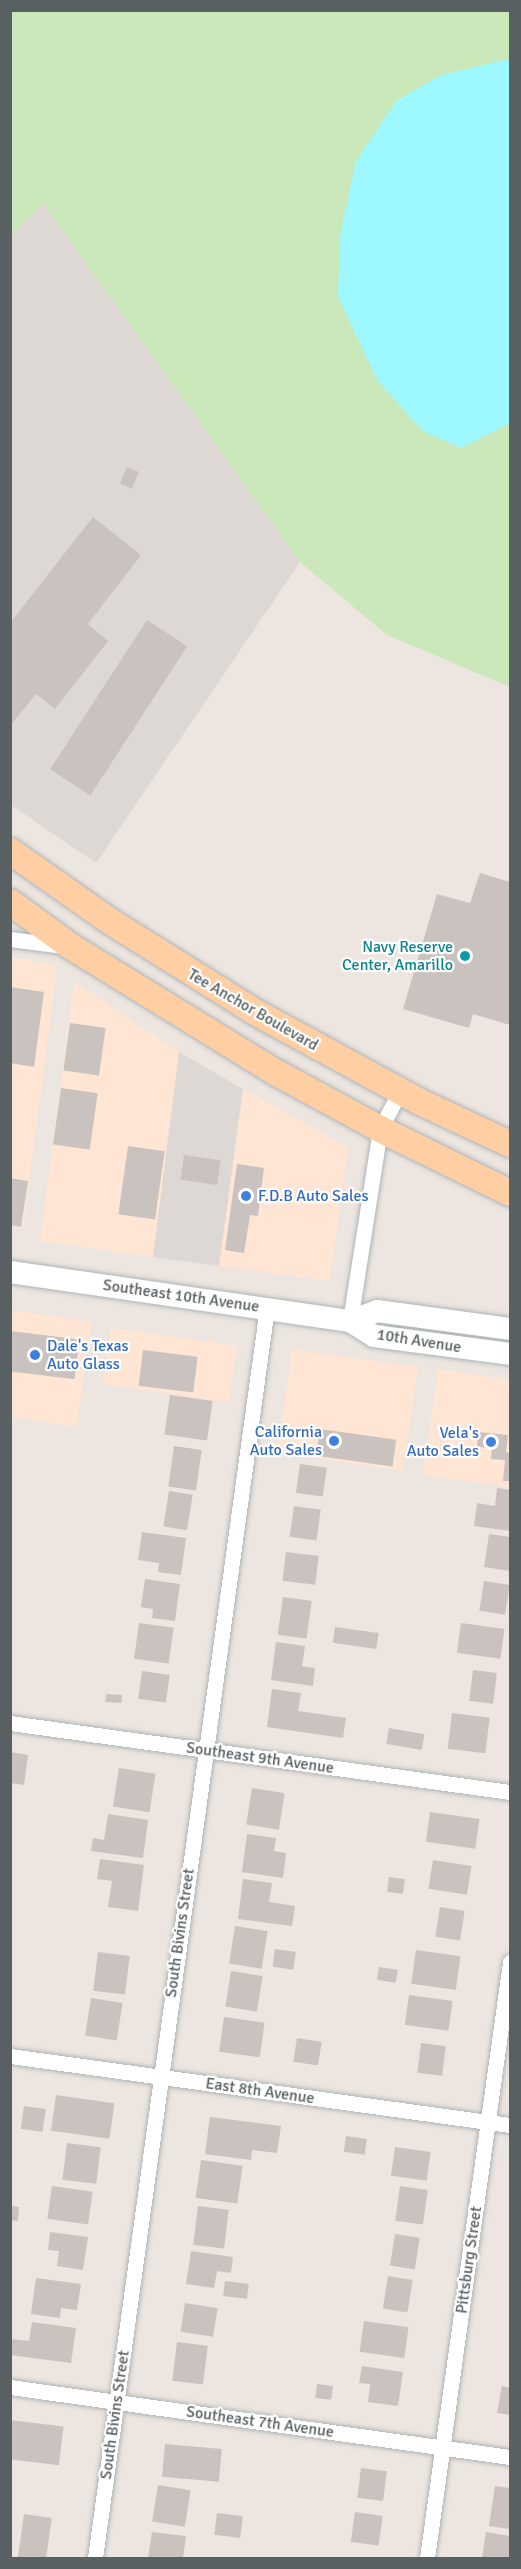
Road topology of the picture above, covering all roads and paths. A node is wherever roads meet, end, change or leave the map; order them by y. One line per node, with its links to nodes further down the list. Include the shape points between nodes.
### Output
1 (10, 851): 5 (main road, Tee Anchor Boulevard, via 218,990)
2 (10, 902): 4 (main road)
3 (10, 939): 4 (street)
4 (70, 946): 6 (main road, via 275,1072)
5 (400, 1091): 6 (street); 7 (main road, Tee Anchor Boulevard)
6 (380, 1129): 8 (main road); 11 (street)
7 (510, 1144)
8 (510, 1193)
9 (10, 1272): 10 (main road, Southeast 10th Avenue)
10 (267, 1308): 11 (main road, Southeast 10th Avenue); 15 (street, South Bivins Street)
11 (350, 1321): 12 (main road, 10th Avenue, via 377,1311); 13 (main road, 10th Avenue, via 374,1336)
12 (510, 1329)
13 (510, 1354)
14 (10, 1723): 15 (street, Southeast 9th Avenue)
15 (206, 1750): 16 (street, Southeast 9th Avenue); 19 (street, South Bivins Street)
16 (510, 1792)
17 (510, 1962): 20 (street, Pittsburg Street)
18 (10, 2056): 19 (street, East 8th Avenue)
19 (160, 2077): 20 (street, East 8th Avenue); 23 (street, South Bivins Street)
20 (488, 2122): 21 (street, East 8th Avenue); 24 (street, Pittsburg Street)
21 (510, 2125)
22 (10, 2387): 23 (street, Southeast 7th Avenue)
23 (117, 2403): 24 (street, Southeast 7th Avenue); 26 (street, South Bivins Street)
24 (443, 2447): 25 (street, Southeast 7th Avenue); 27 (street, Pittsburg Street)
25 (510, 2457)
26 (95, 2559)
27 (428, 2559)

